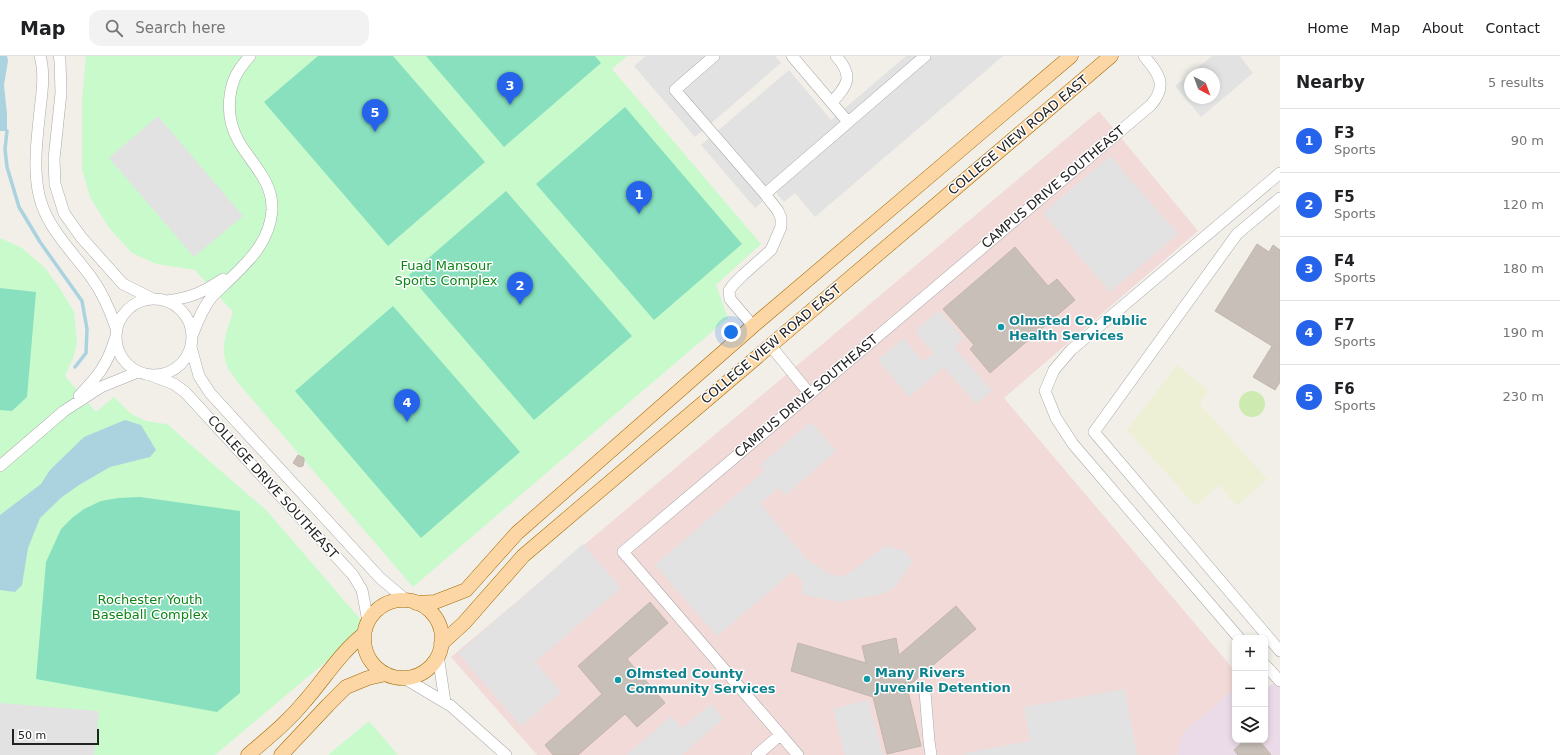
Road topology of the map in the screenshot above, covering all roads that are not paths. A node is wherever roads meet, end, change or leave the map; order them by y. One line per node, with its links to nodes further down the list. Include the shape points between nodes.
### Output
1 (40, 56): 20 (street, via 42,92 36,170 39,196 49,220 104,299)
2 (59, 56): 17 (street, via 61,93 54,159 55,184 64,213 81,237 123,284)
3 (250, 56): 16 (street, via 235,75 229,106 238,141 263,176 270,192 272,209 269,227 261,246)
4 (714, 56): 14 (street, via 675,90)
5 (792, 56): 11 (street)
6 (836, 56): 11 (street, via 845,69 847,79 844,89)
7 (925, 56): 12 (street)
8 (1070, 56): 19 (main road, COLLEGE VIEW ROAD EAST)
9 (1111, 56): 22 (main road, COLLEGE VIEW ROAD EAST)
10 (1144, 56): 26 (street, CAMPUS DRIVE SOUTHEAST, via 1158,73 1161,84 1156,98 1150,105)
11 (832, 102): 12 (street)
12 (848, 122): 14 (street)
13 (1280, 173): 31 (street, via 1070,350 1054,370 1045,391 1056,418 1073,444)
14 (765, 194): 19 (street, via 778,211 781,227 771,250 743,274 729,291 730,299)
15 (1280, 198): 33 (street, via 1237,234 1094,432)
16 (247, 263): 18 (street, via 204,291 188,298); 21 (street, via 211,298)
17 (153, 299): 18 (street); 20 (street, via 139,302 127,309)
18 (167, 301): 21 (street, via 185,315)
19 (753, 326): 29 (main road, COLLEGE VIEW ROAD EAST, via 517,533 466,590 435,602)
20 (116, 333): 24 (street, via 118,352 126,364); 27 (street, via 110,355 100,374)
21 (192, 336): 23 (street)
22 (770, 345): 26 (street); 32 (main road, COLLEGE VIEW ROAD EAST, via 523,556)
23 (190, 347): 25 (street, via 185,360 176,368 164,374); 29 (street, COLLEGE DRIVE SOUTHEAST, via 199,376 210,393 380,578)
24 (138, 372): 25 (street); 27 (street, via 101,387)
25 (150, 375): 30 (street, COLLEGE DRIVE SOUTHEAST, via 174,384 190,396 353,574 362,590)
26 (809, 393): 40 (street, CAMPUS DRIVE SOUTHEAST, via 623,552)
27 (64, 411): 28 (street)
28 (0, 466)
29 (411, 602): 30 (main road, via 395,601 384,605 375,612); 32 (main road, via 424,606 436,619 441,635)
30 (366, 628): 35 (main road, via 364,646 368,658 376,668); 41 (main road, via 285,724)
31 (1236, 635)
32 (440, 649): 36 (main road, via 430,667 418,675); 39 (street)
33 (1280, 651)
34 (1268, 668): 37 (street)
35 (386, 674): 36 (main road); 42 (main road, via 346,687)
36 (404, 678): 39 (street)
37 (1280, 681)
38 (925, 692): 46 (street)
39 (445, 702): 43 (street)
40 (780, 734): 44 (street); 45 (street, CAMPUS DRIVE SOUTHEAST)
41 (248, 755)
42 (281, 755)
43 (506, 755)
44 (757, 755)
45 (798, 755)
46 (931, 755)

